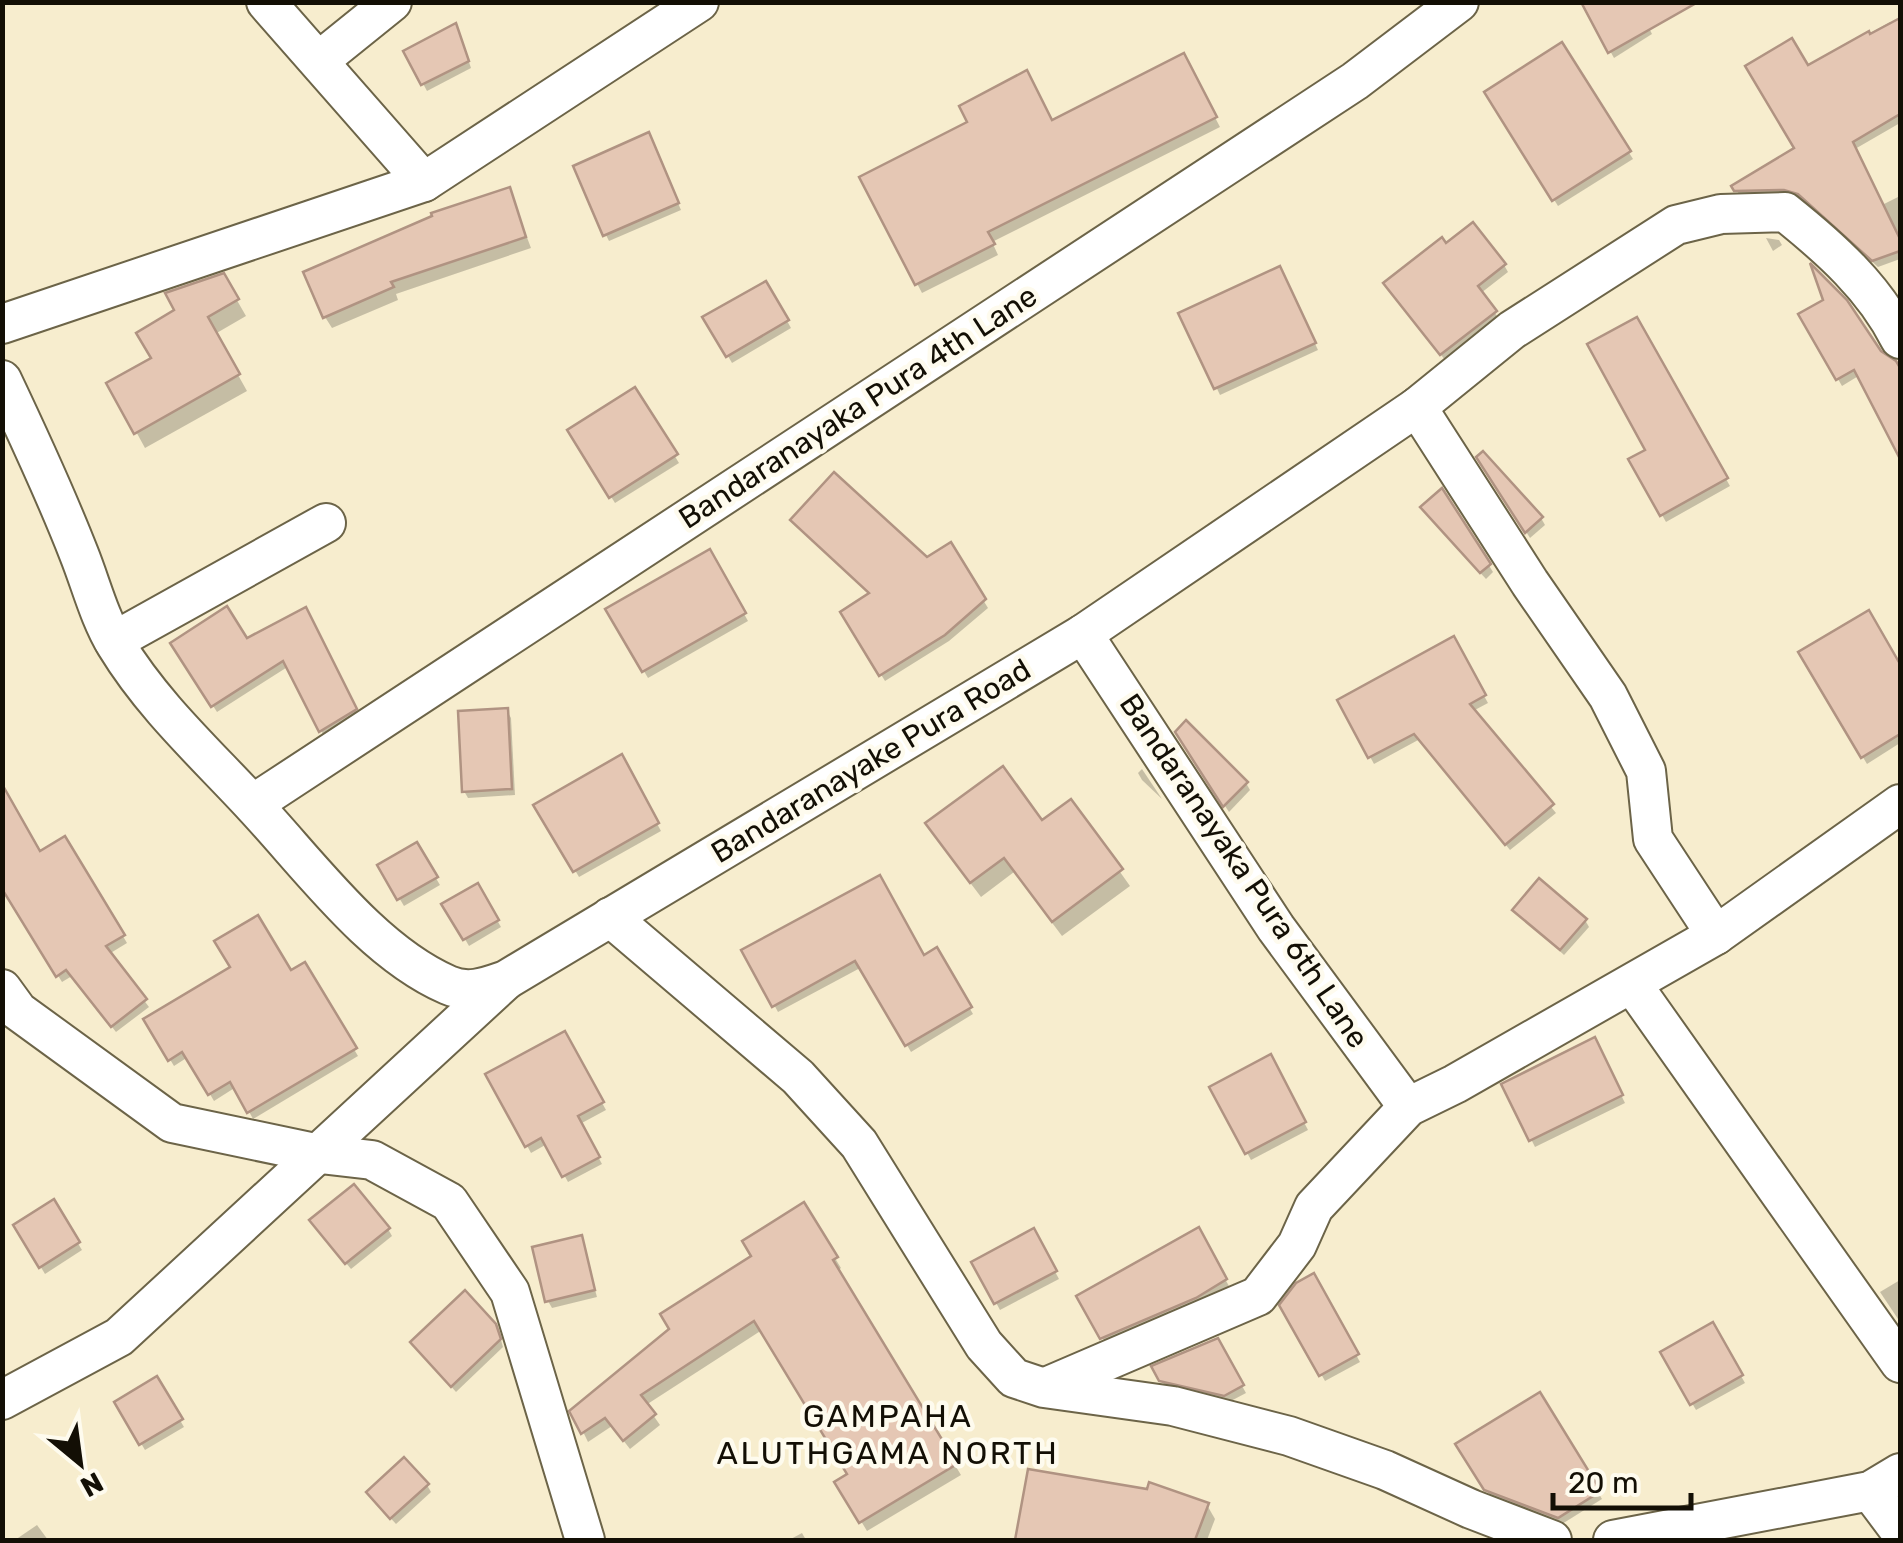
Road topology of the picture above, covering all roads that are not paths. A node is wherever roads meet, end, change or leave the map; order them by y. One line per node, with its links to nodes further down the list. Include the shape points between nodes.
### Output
1 (266, 2): 5 (street)
2 (392, 2): 5 (street)
3 (698, 2): 6 (street)
4 (1459, 2): 14 (street, Bandaranayaka Pura 4th Lane, via 1355,81)
5 (320, 60): 6 (street)
6 (424, 182): 7 (street)
7 (2, 324)
8 (1900, 339): 10 (street, Bandaranayake Pura Road, via 1840,256 1786,212 1720,214 1676,224 1512,330)
9 (2, 380): 13 (street, Bandaranayake Pura Road)
10 (1416, 407): 12 (street, Bandaranayake Pura Road); 17 (street, via 1608,696 1646,771 1653,839)
11 (326, 523): 13 (street)
12 (1083, 634): 16 (street, Bandaranayake Pura Road); 21 (street, Bandaranayaka Pura 6th Lane, via 1276,928)
13 (114, 641): 14 (street, Bandaranayake Pura Road, via 172,719)
14 (253, 804): 18 (street, Bandaranayake Pura Road, via 382,942 424,973 452,988 477,990)
15 (1900, 804): 17 (street)
16 (610, 917): 18 (street, Bandaranayake Pura Road); 24 (street, via 798,1077 859,1144 984,1345 1014,1378)
17 (1716, 935): 19 (street)
18 (506, 980): 22 (street)
19 (1632, 984): 21 (street); 23 (street)
20 (2, 989): 22 (street, via 18,1011 172,1123)
21 (1408, 1107): 24 (street, via 1314,1207 1298,1245 1258,1296)
22 (320, 1154): 25 (street, via 119,1336); 28 (street, via 372,1160 449,1202 510,1292)
23 (1900, 1363)
24 (1044, 1388): 29 (street, via 1173,1406 1289,1436)
25 (2, 1400)
26 (1885, 1482): 27 (street); 30 (street)
27 (1900, 1531)
28 (585, 1540)
29 (1552, 1540)
30 (1613, 1540)

